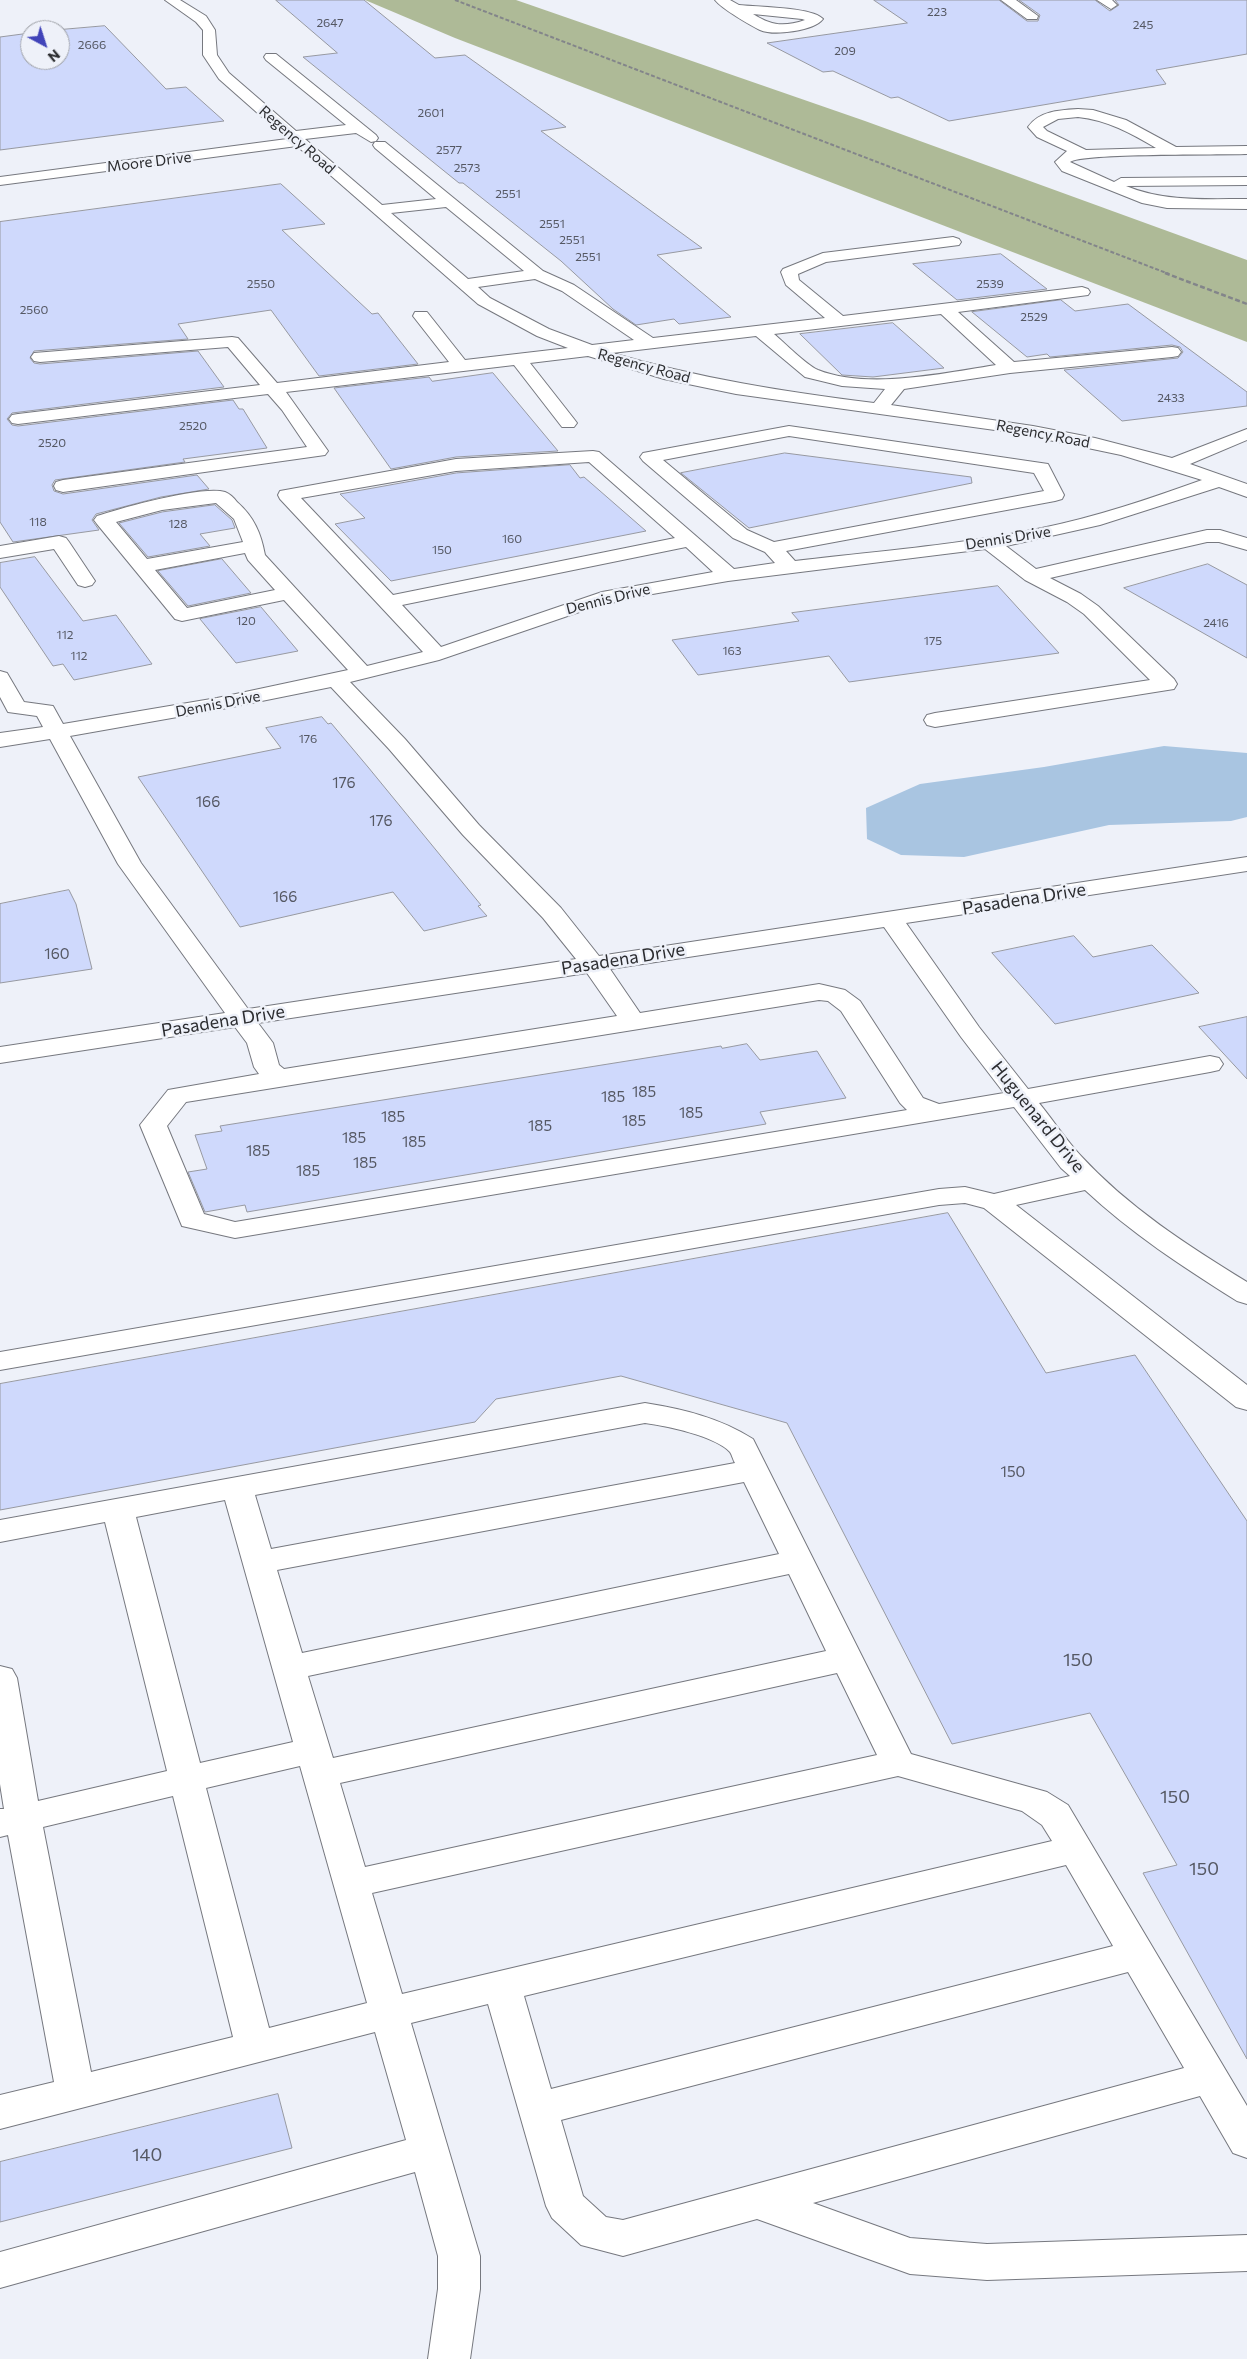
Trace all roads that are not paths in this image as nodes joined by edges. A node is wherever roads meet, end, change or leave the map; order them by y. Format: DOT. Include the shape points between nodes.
graph roads {
  1 [pos="171,0"];
  2 [pos="720,0"];
  3 [pos="769,0"];
  4 [pos="1007,0"];
  5 [pos="736,9"];
  6 [pos="1032,16"];
  7 [pos="271,57"];
  8 [pos="358,128"];
  9 [pos="295,139"];
  10 [pos="1247,150"];
  11 [pos="1174,152"];
  12 [pos="1084,154"];
  13 [pos="0,181"];
  14 [pos="1100,182"];
  15 [pos="1247,182"];
  16 [pos="446,202"];
  17 [pos="1247,204"];
  18 [pos="378,210"];
  19 [pos="953,242"];
  20 [pos="537,274"];
  21 [pos="464,284"];
  22 [pos="1082,292"];
  23 [pos="946,309"];
  24 [pos="774,314"];
  25 [pos="422,316"];
  26 [pos="839,321"];
  27 [pos="760,330"];
  28 [pos="633,332"];
  29 [pos="650,344"];
  30 [pos="589,351"];
  31 [pos="1172,352"];
  32 [pos="40,357"];
  33 [pos="519,360"];
  34 [pos="460,365"];
  35 [pos="1010,368"];
  36 [pos="898,385"];
  37 [pos="273,388"];
  38 [pos="870,408"];
  39 [pos="18,418"];
  40 [pos="568,423"];
  41 [pos="1247,434"];
  42 [pos="834,436"];
  43 [pos="1172,465"];
  44 [pos="1220,480"];
  45 [pos="64,486"];
  46 [pos="1247,491"];
  47 [pos="689,541"];
  48 [pos="988,542"];
  49 [pos="1247,544"];
  50 [pos="254,546"];
  51 [pos="772,548"];
  52 [pos="0,552"];
  53 [pos="142,566"];
  54 [pos="790,568"];
  55 [pos="730,576"];
  56 [pos="1032,576"];
  57 [pos="86,581"];
  58 [pos="290,593"];
  59 [pos="389,602"];
  60 [pos="437,654"];
  61 [pos="362,673"];
  62 [pos="0,677"];
  63 [pos="335,679"];
  64 [pos="935,720"];
  65 [pos="57,732"];
  66 [pos="0,740"];
  67 [pos="1243,869"];
  68 [pos="891,920"];
  69 [pos="592,964"];
  70 [pos="240,1018"];
  71 [pos="633,1022"];
  72 [pos="0,1056"];
  73 [pos="1210,1064"];
  74 [pos="278,1078"];
  75 [pos="1022,1099"];
  76 [pos="936,1113"];
  77 [pos="1091,1180"];
  78 [pos="994,1202"];
  79 [pos="1247,1295"];
  80 [pos="0,1361"];
  81 [pos="1247,1400"];
  82 [pos="754,1470"];
  83 [pos="237,1488"];
  84 [pos="118,1510"];
  85 [pos="0,1531"];
  86 [pos="798,1560"];
  87 [pos="259,1562"];
  88 [pos="847,1659"];
  89 [pos="289,1668"];
  90 [pos="0,1678"];
  91 [pos="316,1762"];
  92 [pos="898,1763"];
  93 [pos="187,1779"];
  94 [pos="12,1820"];
  95 [pos="1075,1849"];
  96 [pos="351,1884"];
  97 [pos="1137,1955"];
  98 [pos="502,1986"];
  99 [pos="389,2013"];
  100 [pos="255,2047"];
  101 [pos="1210,2078"];
  102 [pos="76,2093"];
  103 [pos="538,2109"];
  104 [pos="0,2112"];
  105 [pos="1247,2141"];
  106 [pos="429,2151"];
  107 [pos="757,2201"];
  108 [pos="1247,2253"];
  109 [pos="0,2270"];
  110 [pos="449,2359"];
  1 -- 9 [label="street, Regency Road" via="202,19 211,36 210,55 224,76"];
  2 -- 5 [label="street"];
  3 -- 5 [label="street"];
  4 -- 6 [label="street"];
  5 -- 5 [label="street" via="803,15 817,18 795,26 769,28"];
  7 -- 8 [label="street"];
  8 -- 9 [label="street, Moore Drive"];
  8 -- 16 [label="street"];
  9 -- 13 [label="street, Moore Drive"];
  9 -- 18 [label="street, Regency Road"];
  10 -- 11 [label="street"];
  11 -- 12 [label="street"];
  11 -- 12 [label="street" via="1125,124 1096,115 1055,115 1040,121 1035,127 1042,134"];
  12 -- 14 [label="street" via="1070,155 1062,162 1067,168"];
  14 -- 15 [label="street"];
  14 -- 17 [label="street" via="1142,198 1167,203"];
  16 -- 18 [label="street"];
  16 -- 20 [label="street"];
  18 -- 21 [label="street, Regency Road"];
  19 -- 26 [label="street" via="823,258 790,272 792,282"];
  20 -- 21 [label="street"];
  20 -- 28 [label="street" via="568,288"];
  21 -- 30 [label="street, Regency Road" via="484,302 502,312"];
  22 -- 23 [label="street"];
  23 -- 26 [label="street"];
  23 -- 35 [label="street"];
  24 -- 28 [label="street"];
  25 -- 34 [label="street"];
  26 -- 27 [label="street"];
  27 -- 29 [label="street"];
  27 -- 36 [label="street" via="811,373 842,381"];
  28 -- 29 [label="street"];
  29 -- 30 [label="street"];
  30 -- 33 [label="street"];
  30 -- 38 [label="street, Regency Road" via="706,382"];
  31 -- 35 [label="street"];
  32 -- 37 [label="street" via="232,342"];
  33 -- 34 [label="street"];
  33 -- 40 [label="street"];
  34 -- 37 [label="street"];
  35 -- 36 [label="street"];
  36 -- 38 [label="street"];
  37 -- 39 [label="street"];
  37 -- 45 [label="street" via="319,452"];
  38 -- 42 [label="street"];
  38 -- 43 [label="street, Regency Road" via="1034,431"];
  41 -- 43 [label="street"];
  42 -- 51 [label="street" via="789,431 649,457 740,534"];
  42 -- 51 [label="street" via="1041,468 1055,495"];
  43 -- 44 [label="street, Regency Road"];
  44 -- 46 [label="street, Regency Road"];
  44 -- 48 [label="street, Dennis Drive" via="1096,522"];
  47 -- 55 [label="street"];
  47 -- 59 [label="street"];
  47 -- 59 [label="street" via="593,456 456,465 287,495"];
  48 -- 54 [label="street, Dennis Drive"];
  48 -- 56 [label="street"];
  49 -- 56 [label="street" via="1220,536 1207,536"];
  50 -- 53 [label="street"];
  50 -- 53 [label="street" via="242,516 221,497 119,514 104,520"];
  50 -- 58 [label="street" via="256,556"];
  51 -- 54 [label="street"];
  52 -- 57 [label="street" via="59,542"];
  53 -- 58 [label="street" via="182,615"];
  54 -- 55 [label="street, Dennis Drive"];
  55 -- 60 [label="street, Dennis Drive" via="633,591 588,602"];
  56 -- 64 [label="street" via="1091,610 1166,684"];
  58 -- 61 [label="street"];
  59 -- 60 [label="street"];
  60 -- 61 [label="street, Dennis Drive"];
  61 -- 63 [label="street, Dennis Drive"];
  62 -- 65 [label="street" via="16,707 45,711"];
  63 -- 65 [label="street, Dennis Drive" via="282,692"];
  63 -- 69 [label="street" via="398,744 471,830 552,914"];
  65 -- 66 [label="street, Dennis Drive"];
  65 -- 70 [label="street" via="130,864"];
  67 -- 68 [label="street, Pasadena Drive"];
  68 -- 69 [label="street, Pasadena Drive"];
  68 -- 75 [label="street, Huguenard Drive"];
  69 -- 70 [label="street, Pasadena Drive"];
  69 -- 71 [label="street"];
  70 -- 72 [label="street, Pasadena Drive"];
  70 -- 74 [label="street" via="260,1043 267,1067"];
  71 -- 74 [label="street"];
  71 -- 76 [label="street" via="819,992 836,995 851,1006 913,1103"];
  73 -- 75 [label="street"];
  74 -- 76 [label="street" via="177,1096 153,1125 192,1220 235,1230"];
  75 -- 76 [label="street"];
  75 -- 77 [label="street, Huguenard Drive" via="1071,1162"];
  77 -- 78 [label="street"];
  77 -- 79 [label="street, Huguenard Drive" via="1122,1210 1184,1256"];
  78 -- 80 [label="street" via="965,1195 939,1196"];
  78 -- 81 [label="street"];
  82 -- 83 [label="street" via="742,1446 726,1435 679,1418 645,1414"];
  82 -- 86 [label="street"];
  82 -- 87 [label="street"];
  83 -- 84 [label="street"];
  83 -- 87 [label="street"];
  84 -- 85 [label="street"];
  84 -- 93 [label="street"];
  86 -- 88 [label="street"];
  86 -- 89 [label="street"];
  87 -- 89 [label="street"];
  88 -- 91 [label="street"];
  88 -- 92 [label="street"];
  89 -- 91 [label="street"];
  90 -- 94 [label="street"];
  91 -- 93 [label="street"];
  91 -- 96 [label="street"];
  92 -- 95 [label="street" via="1034,1800 1055,1815"];
  92 -- 96 [label="street"];
  93 -- 94 [label="street"];
  93 -- 100 [label="street"];
  94 -- 102 [label="street"];
  95 -- 97 [label="street"];
  95 -- 98 [label="street"];
  96 -- 99 [label="street"];
  97 -- 101 [label="street"];
  97 -- 103 [label="street"];
  98 -- 99 [label="street"];
  98 -- 103 [label="street"];
  99 -- 100 [label="street"];
  99 -- 106 [label="street"];
  100 -- 102 [label="street"];
  101 -- 105 [label="street"];
  101 -- 107 [label="street"];
  102 -- 104 [label="street"];
  103 -- 107 [label="street" via="566,2206 595,2232 623,2238"];
  106 -- 109 [label="street"];
  106 -- 110 [label="street" via="459,2256 459,2289"];
  107 -- 108 [label="street" via="910,2256 986,2262"];
}
